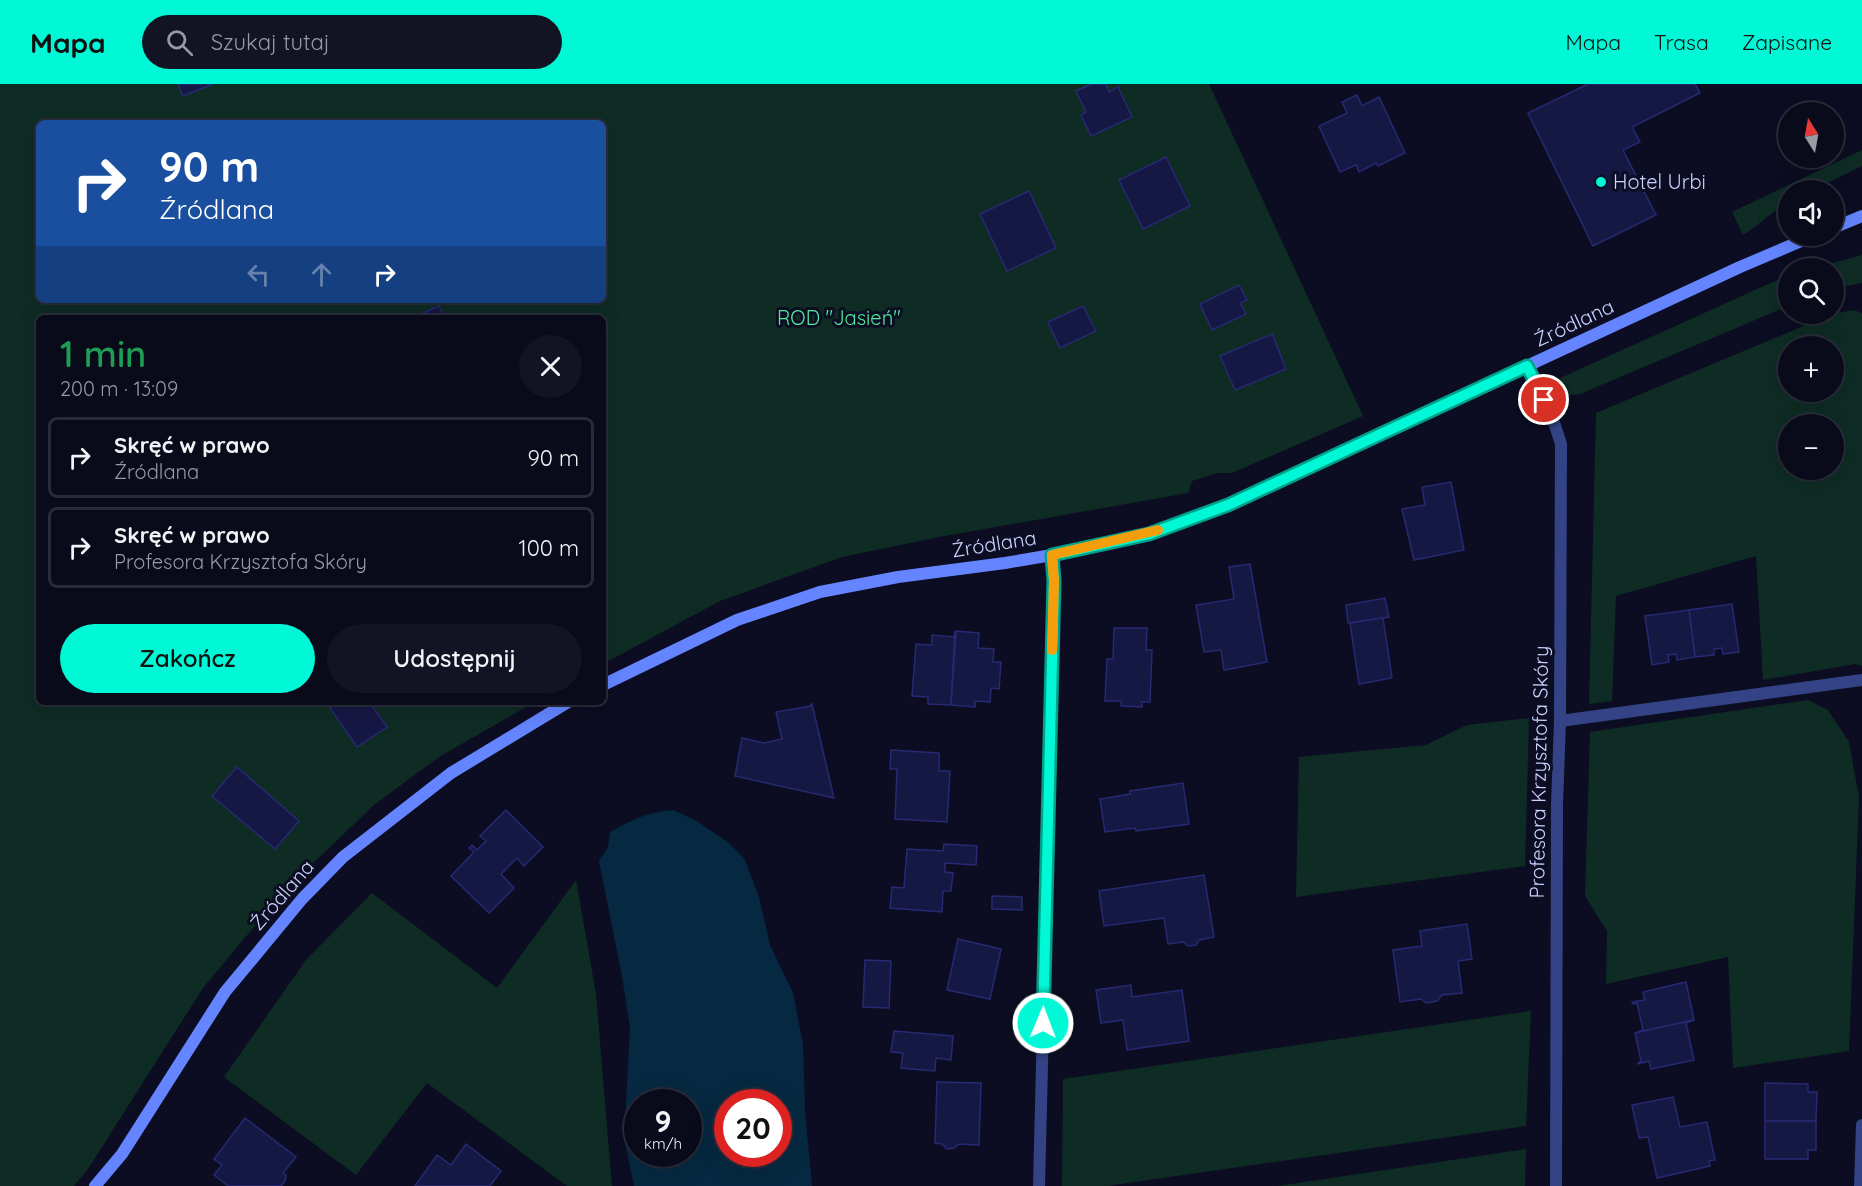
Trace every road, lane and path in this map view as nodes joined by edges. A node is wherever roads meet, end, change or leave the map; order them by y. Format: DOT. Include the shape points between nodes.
graph roads {
  1 [pos="1862,216"];
  2 [pos="1844,223"];
  3 [pos="1789,246"];
  4 [pos="1527,366"];
  5 [pos="1052,555"];
  6 [pos="1862,681"];
  7 [pos="606,684"];
  8 [pos="563,705"];
  9 [pos="1560,721"];
  10 [pos="1862,1125"];
  11 [pos="96,1186"];
  12 [pos="1039,1186"];
  13 [pos="1556,1186"];
  14 [pos="1860,1186"];
  1 -- 2 [label="street"];
  3 -- 4 [label="street, Źródlana"];
  4 -- 5 [label="street, Źródlana" via="1228,505 1149,534"];
  4 -- 9 [label="street, Profesora Krzysztofa Skóry" via="1561,444"];
  5 -- 7 [label="street, Źródlana" via="820,592 737,620"];
  5 -- 12 [label="street"];
  6 -- 9 [label="street"];
  8 -- 11 [label="street, Źródlana" via="451,773 334,865 225,992 122,1154"];
  9 -- 13 [label="street, Profesora Krzysztofa Skóry"];
  10 -- 14 [label="street"];
}
